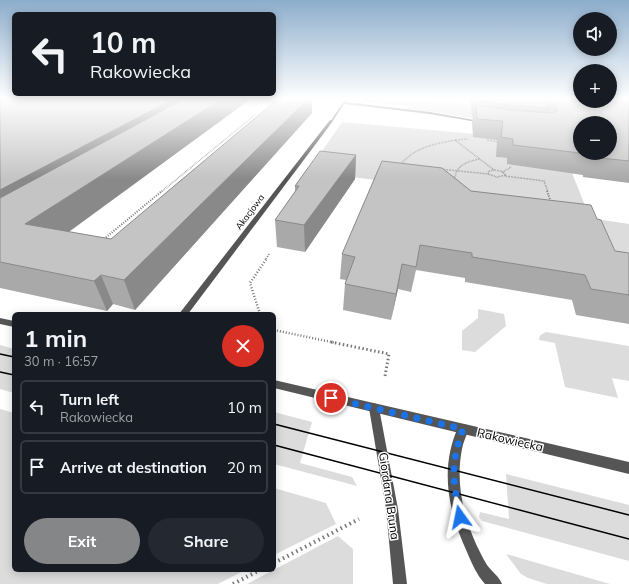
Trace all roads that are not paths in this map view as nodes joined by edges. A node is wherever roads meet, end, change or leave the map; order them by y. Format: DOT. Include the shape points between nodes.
graph roads {
  1 [pos="329,125"];
  2 [pos="185,312"];
  3 [pos="0,320"];
  4 [pos="12,323"];
  5 [pos="276,384"];
  6 [pos="374,408"];
  7 [pos="463,429"];
  8 [pos="629,468"];
  9 [pos="400,584"];
  10 [pos="495,584"];
  1 -- 2 [label="street, Akacjowa"];
  3 -- 4 [label="street"];
  5 -- 6 [label="street, Rakowiecka"];
  6 -- 7 [label="street, Rakowiecka"];
  6 -- 9 [label="street, Giordana Bruna" via="392,509"];
  7 -- 8 [label="street, Rakowiecka"];
  7 -- 10 [label="street" via="456,448 453,470 455,494 463,528 483,570"];
}
